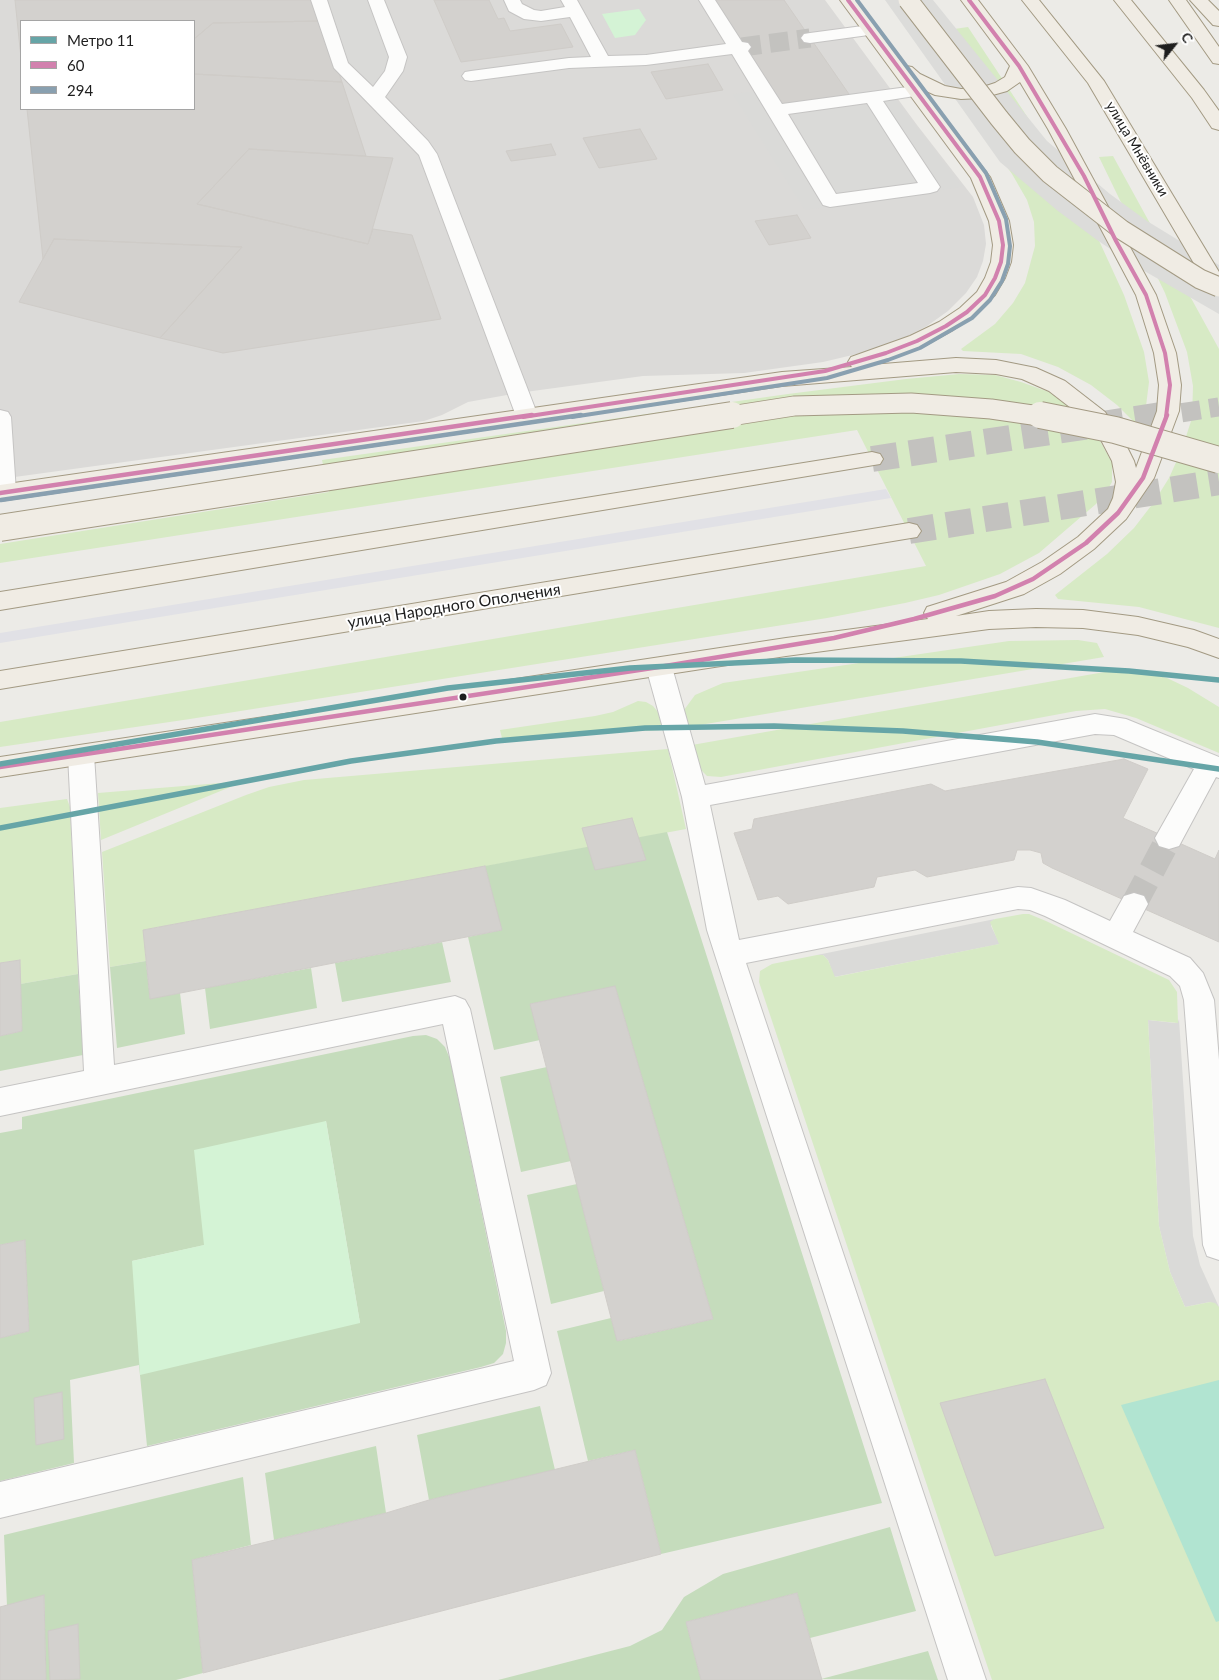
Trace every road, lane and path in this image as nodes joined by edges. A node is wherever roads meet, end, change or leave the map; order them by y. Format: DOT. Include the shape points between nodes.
graph roads {
  1 [pos="319,0"];
  2 [pos="376,0"];
  3 [pos="512,0"];
  4 [pos="707,0"];
  5 [pos="848,0"];
  6 [pos="908,0"];
  7 [pos="969,0"];
  8 [pos="1030,0"];
  9 [pos="1122,0"];
  10 [pos="1177,0"];
  11 [pos="1198,0"];
  12 [pos="572,6"];
  13 [pos="1219,21"];
  14 [pos="870,30"];
  15 [pos="810,38"];
  16 [pos="740,48"];
  17 [pos="888,56"];
  18 [pos="1219,59"];
  19 [pos="603,62"];
  20 [pos="1019,66"];
  21 [pos="471,76"];
  22 [pos="915,91"];
  23 [pos="872,97"];
  24 [pos="375,98"];
  25 [pos="777,110"];
  26 [pos="1219,124"];
  27 [pos="1219,289"];
  28 [pos="782,379"];
  29 [pos="528,416"];
  30 [pos="0,426"];
  31 [pos="872,459"];
  32 [pos="1219,460"];
  33 [pos="2,492"];
  34 [pos="1118,513"];
  35 [pos="0,528"];
  36 [pos="909,531"];
  37 [pos="0,601"];
  38 [pos="786,647"];
  39 [pos="1219,648"];
  40 [pos="659,667"];
  41 [pos="0,680"];
  42 [pos="81,756"];
  43 [pos="1214,766"];
  44 [pos="0,767"];
  45 [pos="695,797"];
  46 [pos="1170,838"];
  47 [pos="1134,904"];
  48 [pos="1116,937"];
  49 [pos="729,954"];
  50 [pos="100,1082"];
  51 [pos="0,1102"];
  52 [pos="1219,1245"];
  53 [pos="0,1500"];
  54 [pos="967,1680"];
  1 -- 24 [label="lane" via="340,64"];
  2 -- 24 [label="lane" via="398,57 394,71"];
  3 -- 12 [label="lane" via="515,7 530,15 541,16"];
  4 -- 16 [label="lane"];
  5 -- 14 [label="main road"];
  6 -- 27 [label="main road, bridge" via="1004,125 1050,174 1122,230"];
  7 -- 20 [label="main road"];
  8 -- 27 [label="main road, улица Мнёвники" via="1095,81"];
  9 -- 26 [label="main road"];
  10 -- 18 [label="main road"];
  11 -- 13 [label="main road"];
  12 -- 19 [label="lane"];
  14 -- 15 [label="lane"];
  14 -- 17 [label="main road"];
  16 -- 19 [label="lane"];
  16 -- 25 [label="lane"];
  17 -- 20 [label="main road" via="914,78 942,91 961,94 982,93 1001,87 1012,80"];
  17 -- 22 [label="main road"];
  19 -- 21 [label="lane" via="569,63"];
  20 -- 34 [label="main road" via="1084,176 1136,275 1165,353 1170,385 1168,412 1142,478"];
  22 -- 23 [label="lane"];
  22 -- 28 [label="main road" via="980,177 992,202 1003,244 995,278 985,295 967,312 917,341 858,362"];
  23 -- 25 [label="lane"];
  23 -- 25 [label="lane" via="930,187 830,201"];
  24 -- 29 [label="lane" via="428,154"];
  28 -- 29 [label="main road"];
  28 -- 34 [label="main road" via="956,365 996,366 1028,373 1057,386 1080,402 1112,439 1123,461 1126,482 1125,498"];
  29 -- 33 [label="main road"];
  30 -- 33 [label="lane"];
  31 -- 37 [label="main road"];
  32 -- 35 [label="main road, bridge" via="1115,430 1032,414 911,403 804,405"];
  34 -- 38 [label="main road" via="1066,558 1016,588 914,619"];
  36 -- 41 [label="main road, улица Народного Ополчения"];
  38 -- 39 [label="main road" via="949,624 1036,618 1083,619 1138,626"];
  38 -- 40 [label="main road"];
  40 -- 42 [label="main road"];
  40 -- 45 [label="lane"];
  42 -- 44 [label="main road"];
  42 -- 50 [label="lane"];
  43 -- 45 [label="lane" via="1106,723"];
  43 -- 46 [label="lane"];
  45 -- 49 [label="lane" via="721,930"];
  47 -- 48 [label="lane"];
  48 -- 49 [label="lane" via="1042,902 1018,898"];
  48 -- 52 [label="lane" via="1180,968 1188,974 1197,991"];
  49 -- 54 [label="lane"];
  50 -- 51 [label="lane"];
  50 -- 53 [label="lane" via="455,1009 534,1373"];
}
